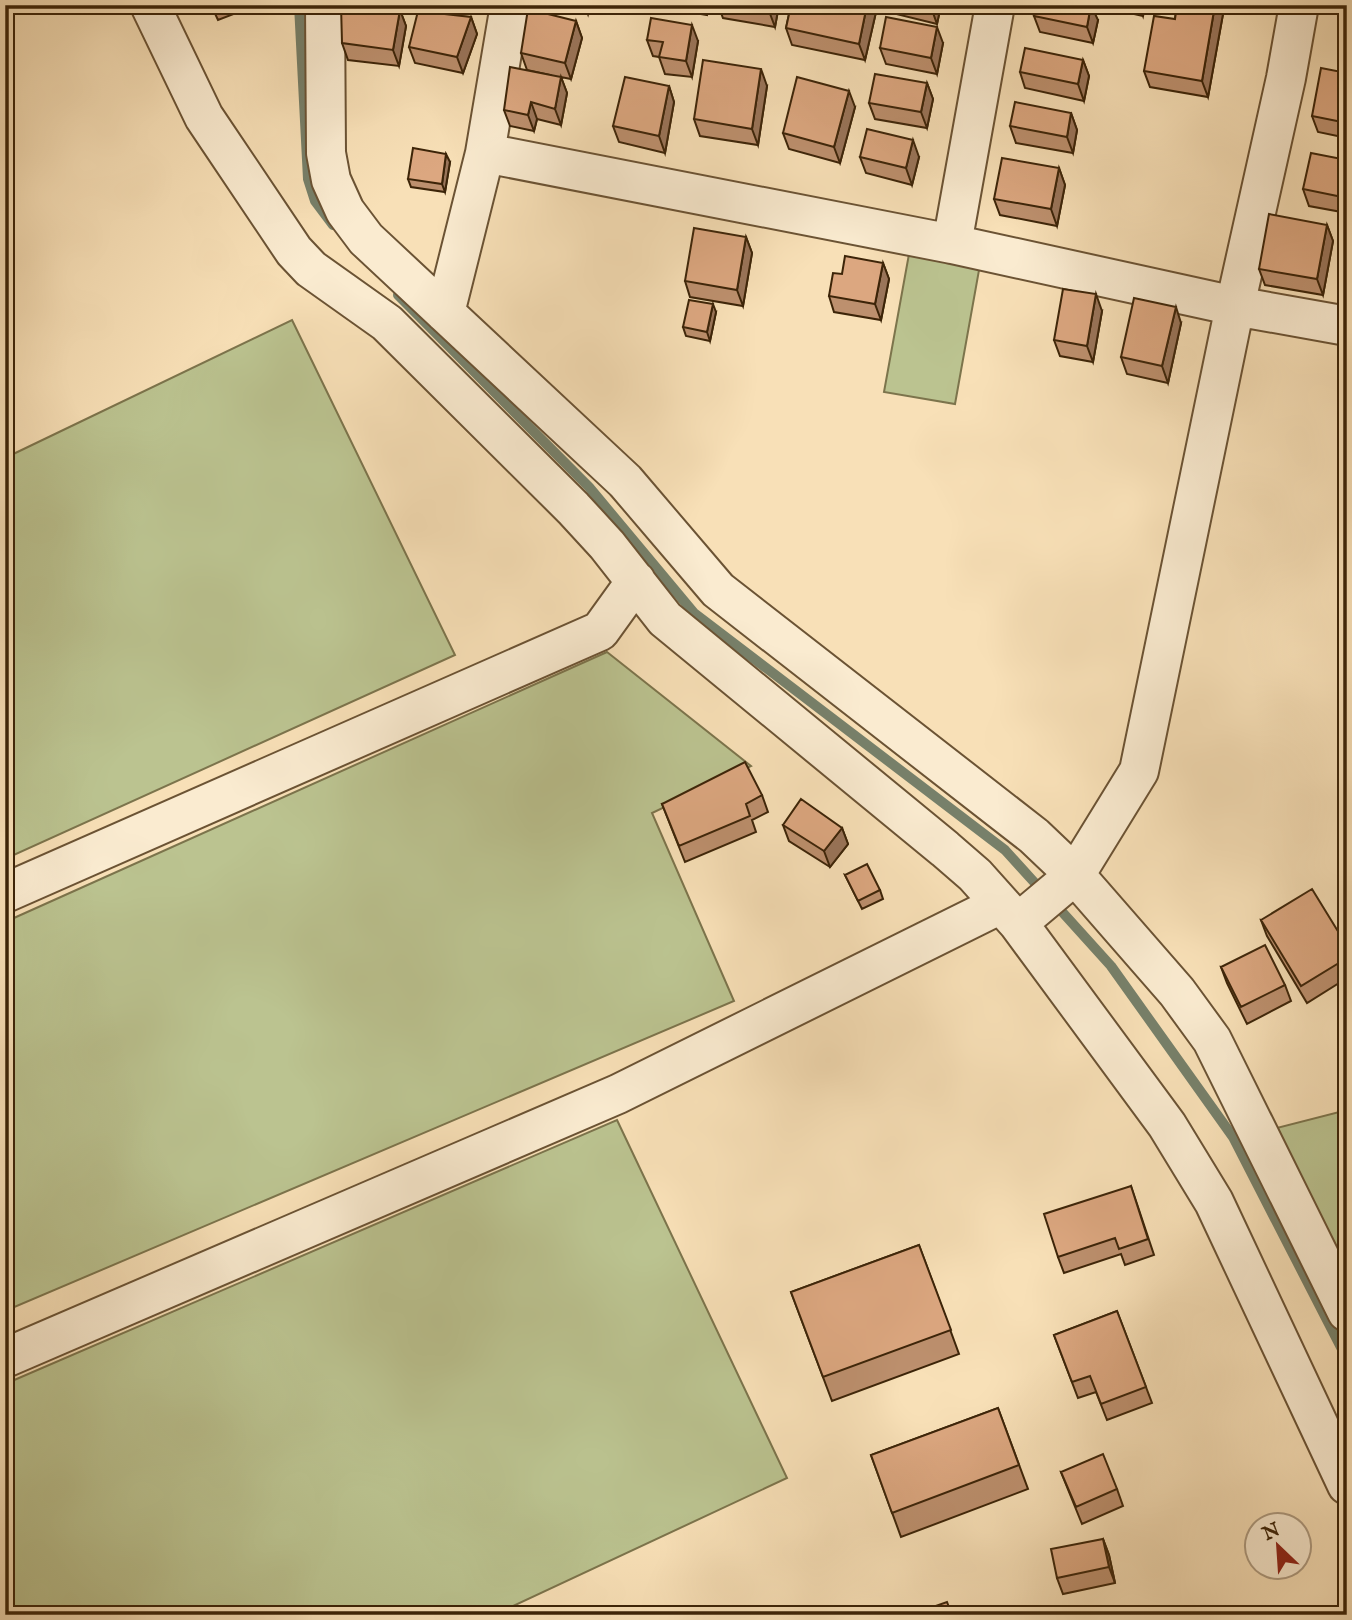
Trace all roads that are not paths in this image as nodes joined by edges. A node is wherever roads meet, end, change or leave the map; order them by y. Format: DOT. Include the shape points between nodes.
graph roads {
  1 [pos="150,5"];
  2 [pos="325,5"];
  3 [pos="510,5"];
  4 [pos="995,5"];
  5 [pos="1298,5"];
  6 [pos="485,153"];
  7 [pos="952,244"];
  8 [pos="1234,306"];
  9 [pos="445,313"];
  10 [pos="1347,326"];
  11 [pos="636,582"];
  12 [pos="1075,875"];
  13 [pos="5,893"];
  14 [pos="1010,914"];
  15 [pos="1347,1312"];
  16 [pos="5,1359"];
  17 [pos="1347,1485"];
  1 -- 11 [label="street" via="204,117 293,251 387,323 573,508"];
  2 -- 9 [label="street" via="326,153 334,191 366,239"];
  3 -- 6 [label="street"];
  4 -- 7 [label="street"];
  5 -- 8 [label="street"];
  6 -- 7 [label="street"];
  6 -- 9 [label="street"];
  7 -- 8 [label="street"];
  8 -- 10 [label="street"];
  8 -- 12 [label="street" via="1139,771"];
  9 -- 12 [label="street" via="625,481 718,590 1034,836"];
  11 -- 13 [label="street" via="600,631"];
  11 -- 14 [label="street" via="665,619 945,849"];
  12 -- 14 [label="street"];
  12 -- 15 [label="street" via="1177,992 1212,1040"];
  14 -- 16 [label="street" via="618,1094"];
  14 -- 17 [label="street" via="1167,1125 1214,1202"];
}
